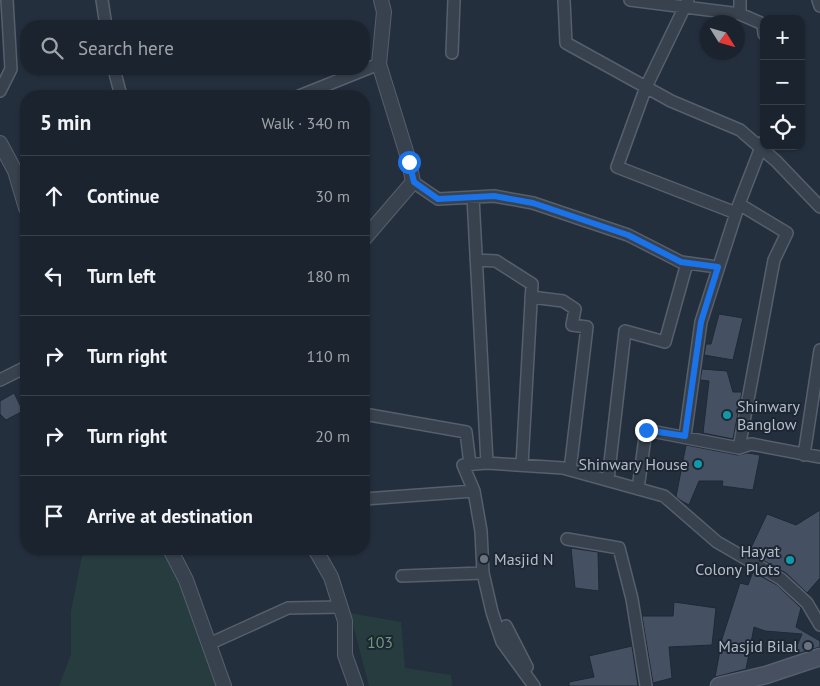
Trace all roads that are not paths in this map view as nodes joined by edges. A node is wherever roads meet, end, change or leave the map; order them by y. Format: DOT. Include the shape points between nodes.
graph roads {
  1 [pos="7,0"];
  2 [pos="102,0"];
  3 [pos="381,0"];
  4 [pos="454,0"];
  5 [pos="564,0"];
  6 [pos="630,0"];
  7 [pos="740,0"];
  8 [pos="818,0"];
  9 [pos="687,4"];
  10 [pos="820,6"];
  11 [pos="740,14"];
  12 [pos="105,20"];
  13 [pos="760,23"];
  14 [pos="452,53"];
  15 [pos="379,64"];
  16 [pos="370,68"];
  17 [pos="116,75"];
  18 [pos="352,75"];
  19 [pos="646,87"];
  20 [pos="119,90"];
  21 [pos="314,90"];
  22 [pos="0,91"];
  23 [pos="0,143"];
  24 [pos="760,143"];
  25 [pos="760,149"];
  26 [pos="768,150"];
  27 [pos="414,182"];
  28 [pos="20,188"];
  29 [pos="473,197"];
  30 [pos="818,200"];
  31 [pos="738,208"];
  32 [pos="370,233"];
  33 [pos="476,260"];
  34 [pos="687,263"];
  35 [pos="718,267"];
  36 [pos="531,298"];
  37 [pos="820,350"];
  38 [pos="20,369"];
  39 [pos="0,380"];
  40 [pos="370,415"];
  41 [pos="685,436"];
  42 [pos="739,448"];
  43 [pos="804,456"];
  44 [pos="820,457"];
  45 [pos="487,463"];
  46 [pos="470,464"];
  47 [pos="522,466"];
  48 [pos="570,470"];
  49 [pos="608,480"];
  50 [pos="638,489"];
  51 [pos="474,491"];
  52 [pos="370,498"];
  53 [pos="567,539"];
  54 [pos="173,555"];
  55 [pos="318,555"];
  56 [pos="483,573"];
  57 [pos="402,576"];
  58 [pos="340,607"];
  59 [pos="820,625"];
  60 [pos="506,626"];
  61 [pos="208,644"];
  62 [pos="820,658"];
  63 [pos="768,680"];
  64 [pos="353,685"];
  65 [pos="224,686"];
  66 [pos="535,686"];
  67 [pos="646,686"];
  68 [pos="719,686"];
  1 -- 22 [label="street" via="12,69"];
  2 -- 12 [label="street"];
  3 -- 15 [label="street" via="384,12"];
  4 -- 14 [label="street"];
  5 -- 19 [label="street" via="566,43"];
  6 -- 9 [label="street"];
  7 -- 11 [label="street"];
  8 -- 10 [label="street"];
  9 -- 11 [label="street"];
  9 -- 19 [label="street"];
  11 -- 13 [label="street"];
  15 -- 16 [label="street"];
  15 -- 27 [label="street"];
  17 -- 20 [label="street"];
  18 -- 21 [label="street"];
  19 -- 24 [label="street" via="740,130"];
  19 -- 31 [label="street" via="617,167"];
  23 -- 28 [label="street"];
  25 -- 31 [label="street"];
  26 -- 30 [label="street"];
  27 -- 29 [label="street" via="438,199"];
  27 -- 32 [label="street"];
  29 -- 33 [label="street"];
  29 -- 34 [label="street" via="494,196 533,203 628,235"];
  31 -- 35 [label="street"];
  31 -- 42 [label="street" via="787,233 774,260"];
  33 -- 36 [label="street" via="496,261 532,284"];
  33 -- 45 [label="street"];
  34 -- 35 [label="street"];
  34 -- 49 [label="street" via="665,342 625,331"];
  35 -- 41 [label="street" via="701,322"];
  36 -- 47 [label="street"];
  36 -- 48 [label="street" via="563,301 575,309 572,325 588,327"];
  37 -- 43 [label="street"];
  38 -- 39 [label="street"];
  40 -- 46 [label="street" via="466,432"];
  41 -- 42 [label="street"];
  41 -- 50 [label="street" via="646,430"];
  42 -- 43 [label="street" via="751,444"];
  43 -- 44 [label="street"];
  45 -- 46 [label="street"];
  45 -- 47 [label="street"];
  46 -- 51 [label="street" via="463,465"];
  47 -- 48 [label="street"];
  48 -- 49 [label="street"];
  49 -- 50 [label="street"];
  50 -- 59 [label="street" via="664,496 717,542 781,579 806,603"];
  51 -- 52 [label="street"];
  51 -- 56 [label="street" via="481,531"];
  53 -- 67 [label="street" via="619,548 632,599"];
  54 -- 61 [label="street" via="186,580"];
  55 -- 58 [label="street" via="331,577"];
  56 -- 57 [label="street"];
  56 -- 66 [label="street" via="502,642"];
  58 -- 61 [label="street" via="288,608"];
  58 -- 64 [label="street" via="345,621 345,655"];
  60 -- 66 [label="street"];
  61 -- 65 [label="street"];
  62 -- 63 [label="main road"];
  63 -- 68 [label="main road"];
}
